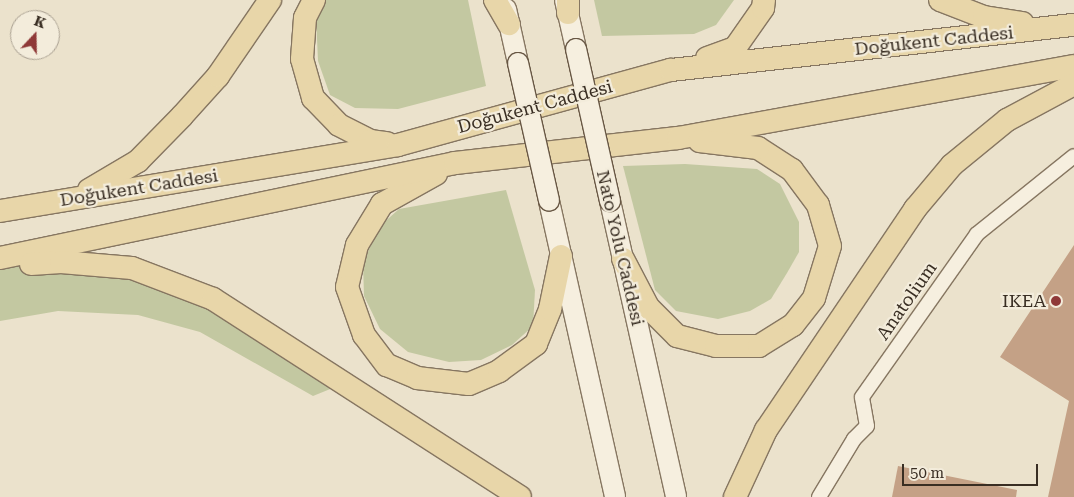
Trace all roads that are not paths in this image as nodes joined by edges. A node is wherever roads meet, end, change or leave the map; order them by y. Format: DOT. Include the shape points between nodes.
graph roads {
  1 [pos="270,0"];
  2 [pos="314,0"];
  3 [pos="495,0"];
  4 [pos="504,0"];
  5 [pos="764,0"];
  6 [pos="940,0"];
  7 [pos="567,4"];
  8 [pos="509,24"];
  9 [pos="1074,25"];
  10 [pos="1074,66"];
  11 [pos="671,70"];
  12 [pos="1074,84"];
  13 [pos="678,138"];
  14 [pos="398,145"];
  15 [pos="1074,156"];
  16 [pos="455,164"];
  17 [pos="0,211"];
  18 [pos="560,256"];
  19 [pos="0,258"];
  20 [pos="623,259"];
  21 [pos="0,266"];
  22 [pos="520,497"];
  23 [pos="615,497"];
  24 [pos="676,497"];
  25 [pos="735,497"];
  26 [pos="819,497"];
  1 -- 17 [label="main road" via="218,76 138,161 91,190"];
  2 -- 14 [label="main road" via="306,18 302,59 313,98 339,125 370,141"];
  3 -- 8 [label="main road"];
  4 -- 8 [label="main road"];
  5 -- 11 [label="main road" via="763,8 735,48"];
  6 -- 9 [label="main road" via="984,17 1043,27"];
  7 -- 20 [label="main road, Nato Yolu Caddesi, bridge"];
  8 -- 18 [label="main road, bridge"];
  9 -- 11 [label="main road, Doğukent Caddesi"];
  10 -- 13 [label="main road, Doğukent Caddesi"];
  11 -- 14 [label="main road, Doğukent Caddesi"];
  12 -- 25 [label="main road" via="1007,120 952,165 915,209 766,430"];
  13 -- 16 [label="main road, Doğukent Caddesi"];
  13 -- 20 [label="main road" via="758,148 792,170 818,205 830,246 814,298 793,325 759,346 716,346 677,336 648,307"];
  14 -- 17 [label="main road, Doğukent Caddesi"];
  15 -- 26 [label="street, Anatolium" via="977,234 862,397 867,426 854,439"];
  16 -- 18 [label="main road" via="382,204 357,245 347,287 364,335 387,366 417,378 469,384 499,371 536,344 550,309"];
  16 -- 19 [label="main road, Doğukent Caddesi"];
  18 -- 23 [label="main road"];
  20 -- 24 [label="main road, Nato Yolu Caddesi"];
  21 -- 22 [label="main road" via="61,262 132,268 212,299"];
}
